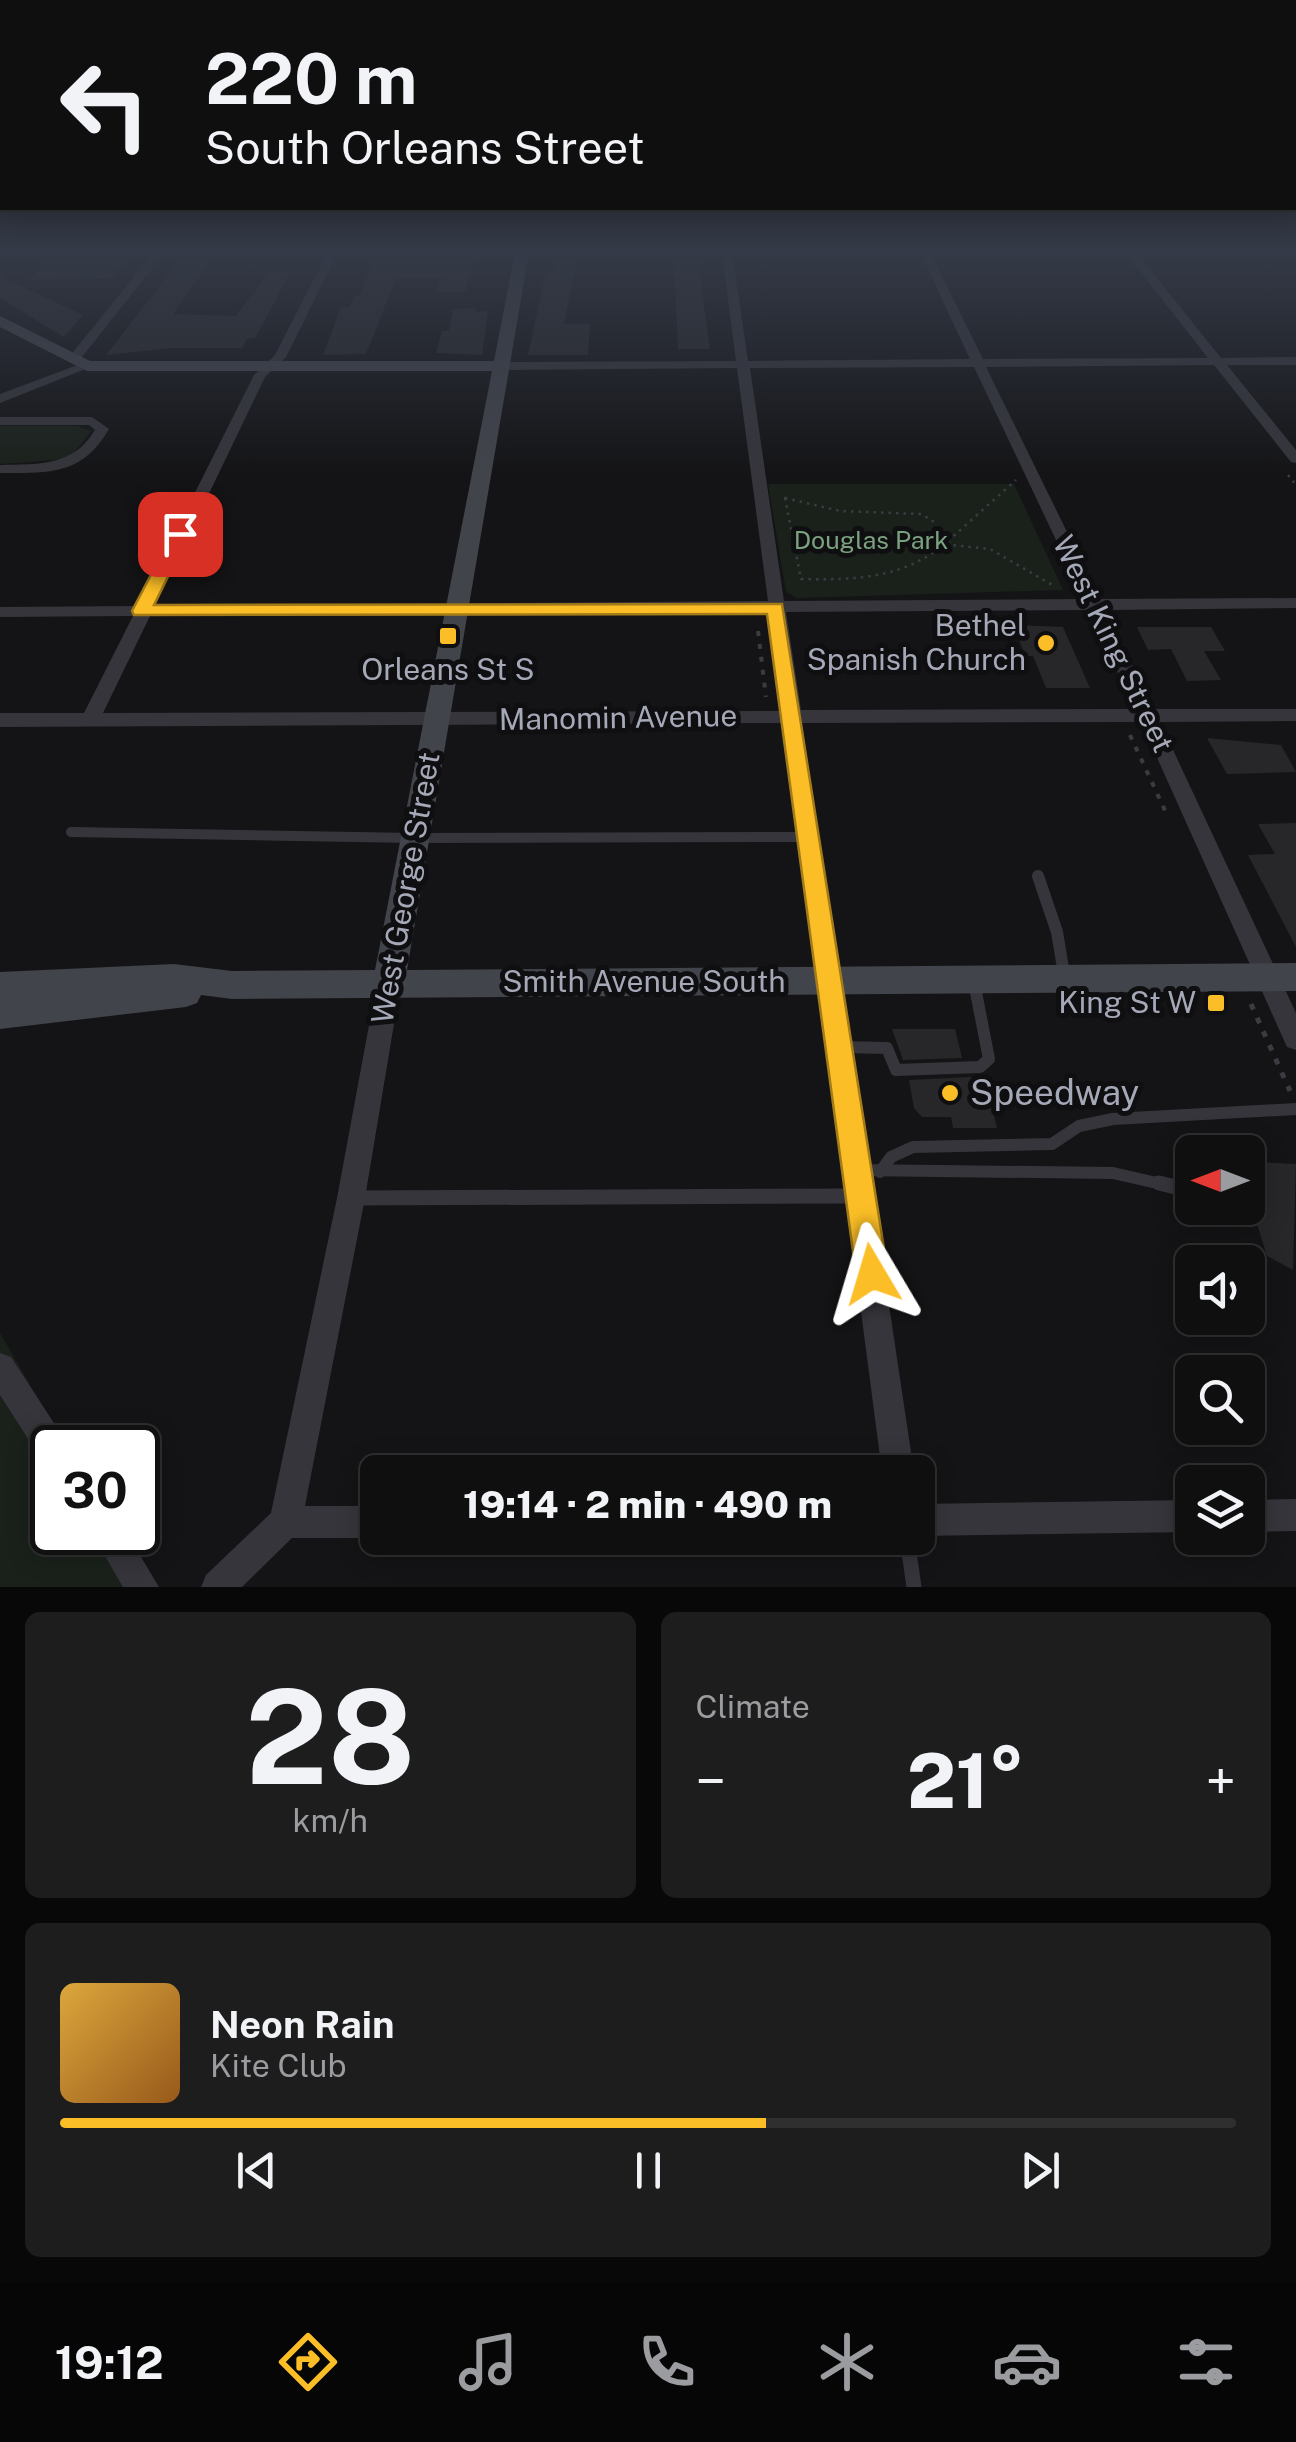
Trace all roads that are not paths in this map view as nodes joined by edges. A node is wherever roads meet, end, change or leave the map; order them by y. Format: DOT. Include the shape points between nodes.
graph roads {
  1 [pos="10,326"];
  2 [pos="107,326"];
  3 [pos="296,326"];
  4 [pos="509,326"];
  5 [pos="737,326"];
  6 [pos="961,326"];
  7 [pos="1188,326"];
  8 [pos="1296,360"];
  9 [pos="1216,361"];
  10 [pos="80,363"];
  11 [pos="742,364"];
  12 [pos="980,364"];
  13 [pos="271,366"];
  14 [pos="502,366"];
  15 [pos="0,399"];
  16 [pos="0,422"];
  17 [pos="1296,459"];
  18 [pos="0,468"];
  19 [pos="1296,603"];
  20 [pos="1094,605"];
  21 [pos="776,608"];
  22 [pos="456,610"];
  23 [pos="141,611"];
  24 [pos="0,612"];
  25 [pos="1296,715"];
  26 [pos="793,716"];
  27 [pos="1148,716"];
  28 [pos="0,720"];
  29 [pos="90,720"];
  30 [pos="435,720"];
  31 [pos="71,832"];
  32 [pos="809,836"];
  33 [pos="413,838"];
  34 [pos="1038,876"];
  35 [pos="1065,980"];
  36 [pos="974,981"];
  37 [pos="389,982"];
  38 [pos="832,982"];
  39 [pos="232,985"];
  40 [pos="1272,985"];
  41 [pos="0,986"];
  42 [pos="0,1014"];
  43 [pos="1296,1039"];
  44 [pos="841,1047"];
  45 [pos="1296,1107"];
  46 [pos="869,1171"];
  47 [pos="1175,1187"];
  48 [pos="862,1196"];
  49 [pos="352,1198"];
  50 [pos="0,1368"];
  51 [pos="37,1425"];
  52 [pos="896,1455"];
  53 [pos="1296,1515"];
  54 [pos="1175,1516"];
  55 [pos="1265,1516"];
  56 [pos="935,1520"];
  57 [pos="285,1522"];
  58 [pos="360,1522"];
  59 [pos="122,1555"];
  60 [pos="909,1555"];
  61 [pos="142,1587"];
  62 [pos="218,1587"];
  63 [pos="914,1587"];
  1 -- 10 [label="street"];
  2 -- 10 [label="street"];
  3 -- 13 [label="street"];
  4 -- 14 [label="street, West George Street"];
  5 -- 11 [label="street"];
  6 -- 12 [label="street, West King Street"];
  7 -- 9 [label="street"];
  8 -- 9 [label="street"];
  9 -- 12 [label="street"];
  9 -- 17 [label="street"];
  10 -- 13 [label="street"];
  10 -- 15 [label="street"];
  11 -- 12 [label="street"];
  11 -- 14 [label="street"];
  11 -- 21 [label="street"];
  12 -- 20 [label="street, West King Street"];
  13 -- 14 [label="street"];
  13 -- 23 [label="street" via="260,376"];
  14 -- 22 [label="street, West George Street"];
  16 -- 18 [label="street" via="92,422 102,429 81,460 54,468"];
  19 -- 20 [label="street"];
  20 -- 21 [label="street"];
  20 -- 27 [label="street, West King Street"];
  21 -- 22 [label="street"];
  21 -- 26 [label="street"];
  22 -- 23 [label="street"];
  22 -- 30 [label="street, West George Street"];
  23 -- 24 [label="street"];
  23 -- 29 [label="street"];
  25 -- 27 [label="street, Manomin Avenue"];
  26 -- 27 [label="street, Manomin Avenue"];
  26 -- 30 [label="street, Manomin Avenue"];
  26 -- 32 [label="street"];
  27 -- 40 [label="street, West King Street"];
  28 -- 29 [label="street, Manomin Avenue"];
  29 -- 30 [label="street, Manomin Avenue"];
  30 -- 33 [label="street, West George Street"];
  31 -- 33 [label="lane"];
  32 -- 33 [label="lane"];
  32 -- 38 [label="street"];
  33 -- 37 [label="street, West George Street"];
  34 -- 35 [label="lane"];
  35 -- 36 [label="street, Smith Avenue South"];
  35 -- 40 [label="street, Smith Avenue South"];
  36 -- 38 [label="street, Smith Avenue South"];
  36 -- 44 [label="lane" via="989,1058 980,1066 896,1070 887,1048"];
  37 -- 38 [label="street, Smith Avenue South"];
  37 -- 39 [label="street, Smith Avenue South"];
  37 -- 49 [label="street, West George Street"];
  38 -- 44 [label="street"];
  39 -- 41 [label="street, Smith Avenue South" via="174,978"];
  39 -- 42 [label="street, Smith Avenue South"];
  40 -- 43 [label="street, West King Street"];
  44 -- 46 [label="street"];
  45 -- 46 [label="lane" via="1112,1119 1079,1126 1052,1144 913,1146"];
  46 -- 47 [label="lane" via="1113,1173"];
  46 -- 48 [label="street"];
  48 -- 49 [label="lane"];
  48 -- 52 [label="street"];
  49 -- 57 [label="street, West George Street"];
  50 -- 51 [label="street"];
  53 -- 55 [label="street"];
  54 -- 56 [label="street"];
  57 -- 58 [label="street"];
  57 -- 62 [label="street"];
  59 -- 61 [label="street"];
  60 -- 63 [label="lane"];
}
